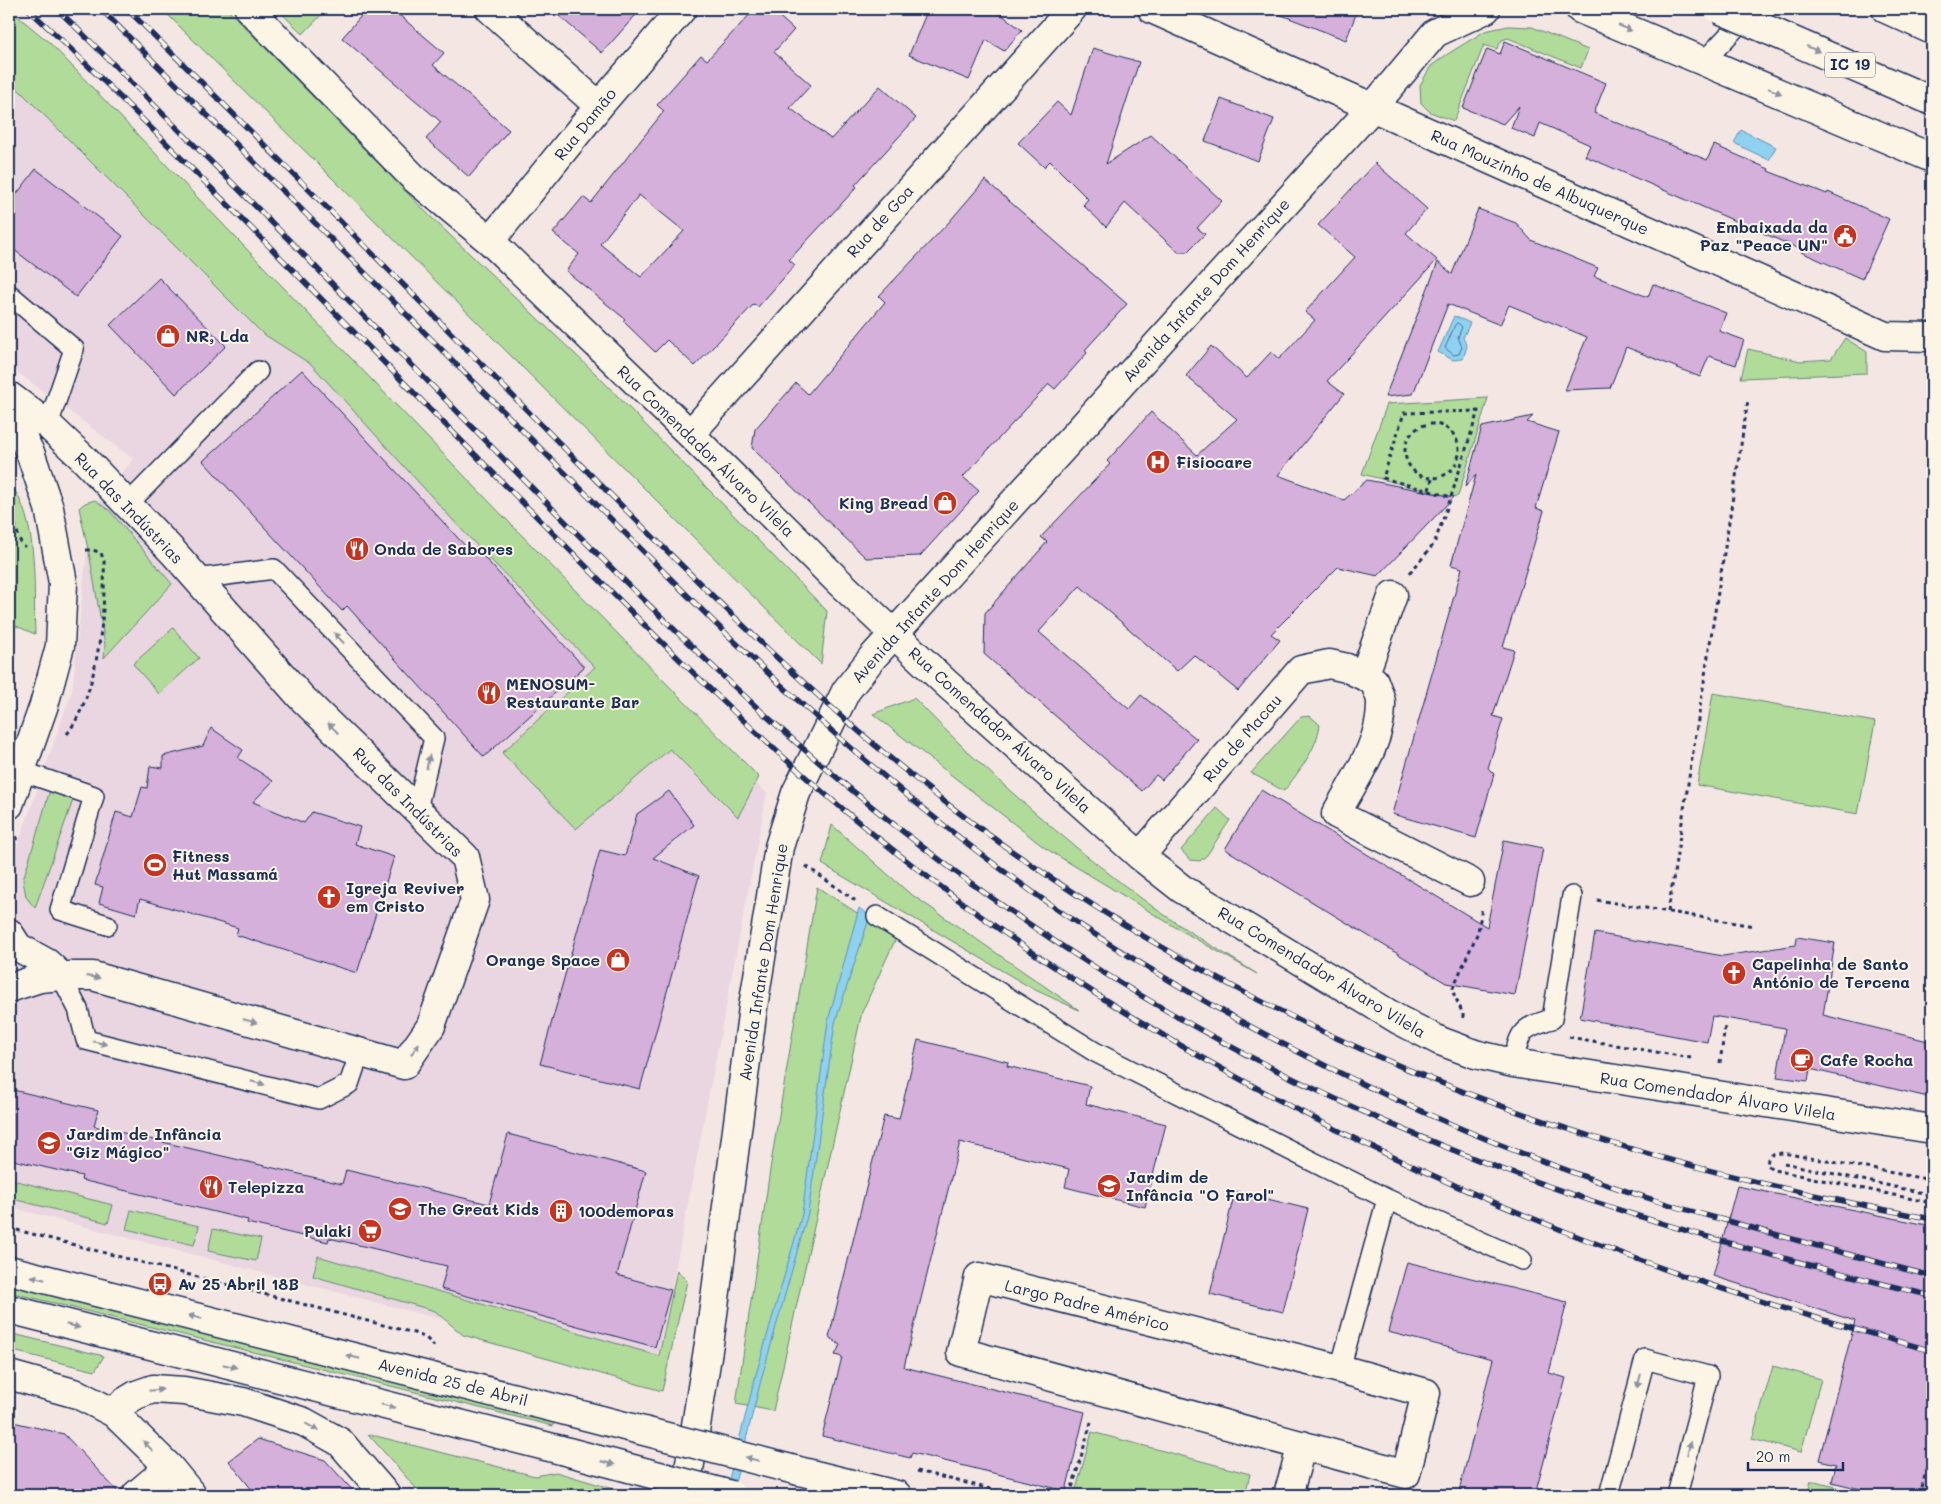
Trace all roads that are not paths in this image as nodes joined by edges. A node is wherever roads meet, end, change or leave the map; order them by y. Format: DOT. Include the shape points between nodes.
graph roads {
  1 [pos="248,9"];
  2 [pos="490,9"];
  3 [pos="682,9"];
  4 [pos="1072,9"];
  5 [pos="1152,9"];
  6 [pos="1486,9"];
  7 [pos="1580,9"];
  8 [pos="1720,9"];
  9 [pos="1751,9"];
  10 [pos="1886,9"];
  11 [pos="1437,21"];
  12 [pos="1932,30"];
  13 [pos="1704,61"];
  14 [pos="1932,101"];
  15 [pos="599,106"];
  16 [pos="1373,107"];
  17 [pos="1932,158"];
  18 [pos="490,241"];
  19 [pos="9,294"];
  20 [pos="1932,337"];
  21 [pos="258,371"];
  22 [pos="9,396"];
  23 [pos="9,410"];
  24 [pos="48,425"];
  25 [pos="690,434"];
  26 [pos="127,505"];
  27 [pos="196,579"];
  28 [pos="1393,595"];
  29 [pos="893,633"];
  30 [pos="1364,676"];
  31 [pos="21,771"];
  32 [pos="9,806"];
  33 [pos="417,809"];
  34 [pos="1140,856"];
  35 [pos="1470,882"];
  36 [pos="1572,896"];
  37 [pos="877,916"];
  38 [pos="107,925"];
  39 [pos="9,933"];
  40 [pos="61,976"];
  41 [pos="9,988"];
  42 [pos="360,1052"];
  43 [pos="1513,1063"];
  44 [pos="1932,1130"];
  45 [pos="1387,1199"];
  46 [pos="1522,1260"];
  47 [pos="9,1270"];
  48 [pos="9,1310"];
  49 [pos="1340,1369"];
  50 [pos="9,1375"];
  51 [pos="114,1412"];
  52 [pos="1302,1444"];
  53 [pos="169,1467"];
  54 [pos="136,1495"];
  55 [pos="192,1495"];
  56 [pos="386,1495"];
  57 [pos="685,1495"];
  58 [pos="732,1495"];
  59 [pos="897,1495"];
  60 [pos="1288,1495"];
  61 [pos="1609,1495"];
  62 [pos="1677,1495"];
  1 -- 18 [label="main road, Rua Comendador Álvaro Vilela" via="414,178"];
  2 -- 15 [label="main road"];
  3 -- 15 [label="main road, Rua Damão"];
  4 -- 25 [label="main road, Rua de Goa"];
  5 -- 16 [label="main road, Rua Mouzinho de Albuquerque"];
  6 -- 11 [label="main road, Avenida Infante Dom Henrique"];
  7 -- 13 [label="main road, one-way"];
  8 -- 14 [label="main road, IC 19, one-way, bridge"];
  9 -- 13 [label="lane"];
  10 -- 12 [label="main road"];
  11 -- 16 [label="main road, Avenida Infante Dom Henrique"];
  13 -- 17 [label="main road, one-way"];
  15 -- 18 [label="main road, Rua Damão"];
  16 -- 20 [label="main road, Rua Mouzinho de Albuquerque" via="1885,336"];
  16 -- 29 [label="main road, Avenida Infante Dom Henrique"];
  18 -- 25 [label="main road, Rua Comendador Álvaro Vilela"];
  19 -- 24 [label="lane" via="74,349"];
  21 -- 26 [label="lane"];
  22 -- 24 [label="main road, Rua das Indústrias"];
  23 -- 31 [label="main road" via="31,455 49,508 62,583 60,646"];
  24 -- 26 [label="main road, Rua das Indústrias"];
  25 -- 29 [label="main road, Rua Comendador Álvaro Vilela"];
  26 -- 27 [label="main road, Rua das Indústrias"];
  33 -- 27 [label="main road, Rua das Indústrias, one-way" via="301,696"];
  33 -- 27 [label="lane, one-way" via="434,738 274,569"];
  28 -- 30 [label="main road"];
  29 -- 34 [label="main road, Rua Comendador Álvaro Vilela"];
  29 -- 57 [label="main road, Avenida Infante Dom Henrique" via="846,691 796,792 779,847 753,1007 710,1337"];
  30 -- 34 [label="main road, Rua de Macau" via="1329,664 1301,670"];
  30 -- 35 [label="main road" via="1374,681 1381,702 1379,729 1336,814"];
  31 -- 32 [label="main road"];
  31 -- 38 [label="lane" via="94,796 60,910"];
  42 -- 33 [label="main road, Rua das Indústrias, one-way" via="404,1065 431,1026 475,900 465,857"];
  34 -- 43 [label="main road, Rua Comendador Álvaro Vilela" via="1182,889 1399,1020 1440,1041"];
  36 -- 43 [label="lane" via="1552,1019 1531,1025 1519,1038"];
  37 -- 45 [label="lane" via="1095,1052"];
  39 -- 40 [label="main road" via="18,946 47,963"];
  40 -- 41 [label="main road, Rua das Indústrias" via="40,978"];
  40 -- 42 [label="main road, Rua das Indústrias, one-way" via="93,976"];
  40 -- 42 [label="lane, one-way" via="78,1009 86,1040 319,1099 349,1084"];
  43 -- 44 [label="main road, Rua Comendador Álvaro Vilela"];
  45 -- 46 [label="lane"];
  45 -- 49 [label="lane"];
  59 -- 47 [label="main road, Avenida 25 de Abril, one-way, bridge"];
  48 -- 58 [label="main road, one-way, bridge"];
  49 -- 52 [label="main road, Largo Padre Américo" via="1426,1393 1406,1474"];
  49 -- 52 [label="main road, Largo Padre Américo" via="979,1277 961,1352"];
  50 -- 51 [label="main road" via="77,1394"];
  53 -- 51 [label="main road, one-way"];
  51 -- 56 [label="main road, one-way" via="123,1403 153,1388 243,1402 304,1422 340,1442"];
  52 -- 60 [label="main road"];
  53 -- 54 [label="main road"];
  53 -- 55 [label="main road"];
  62 -- 61 [label="lane, one-way" via="1708,1376 1645,1359"];
}
